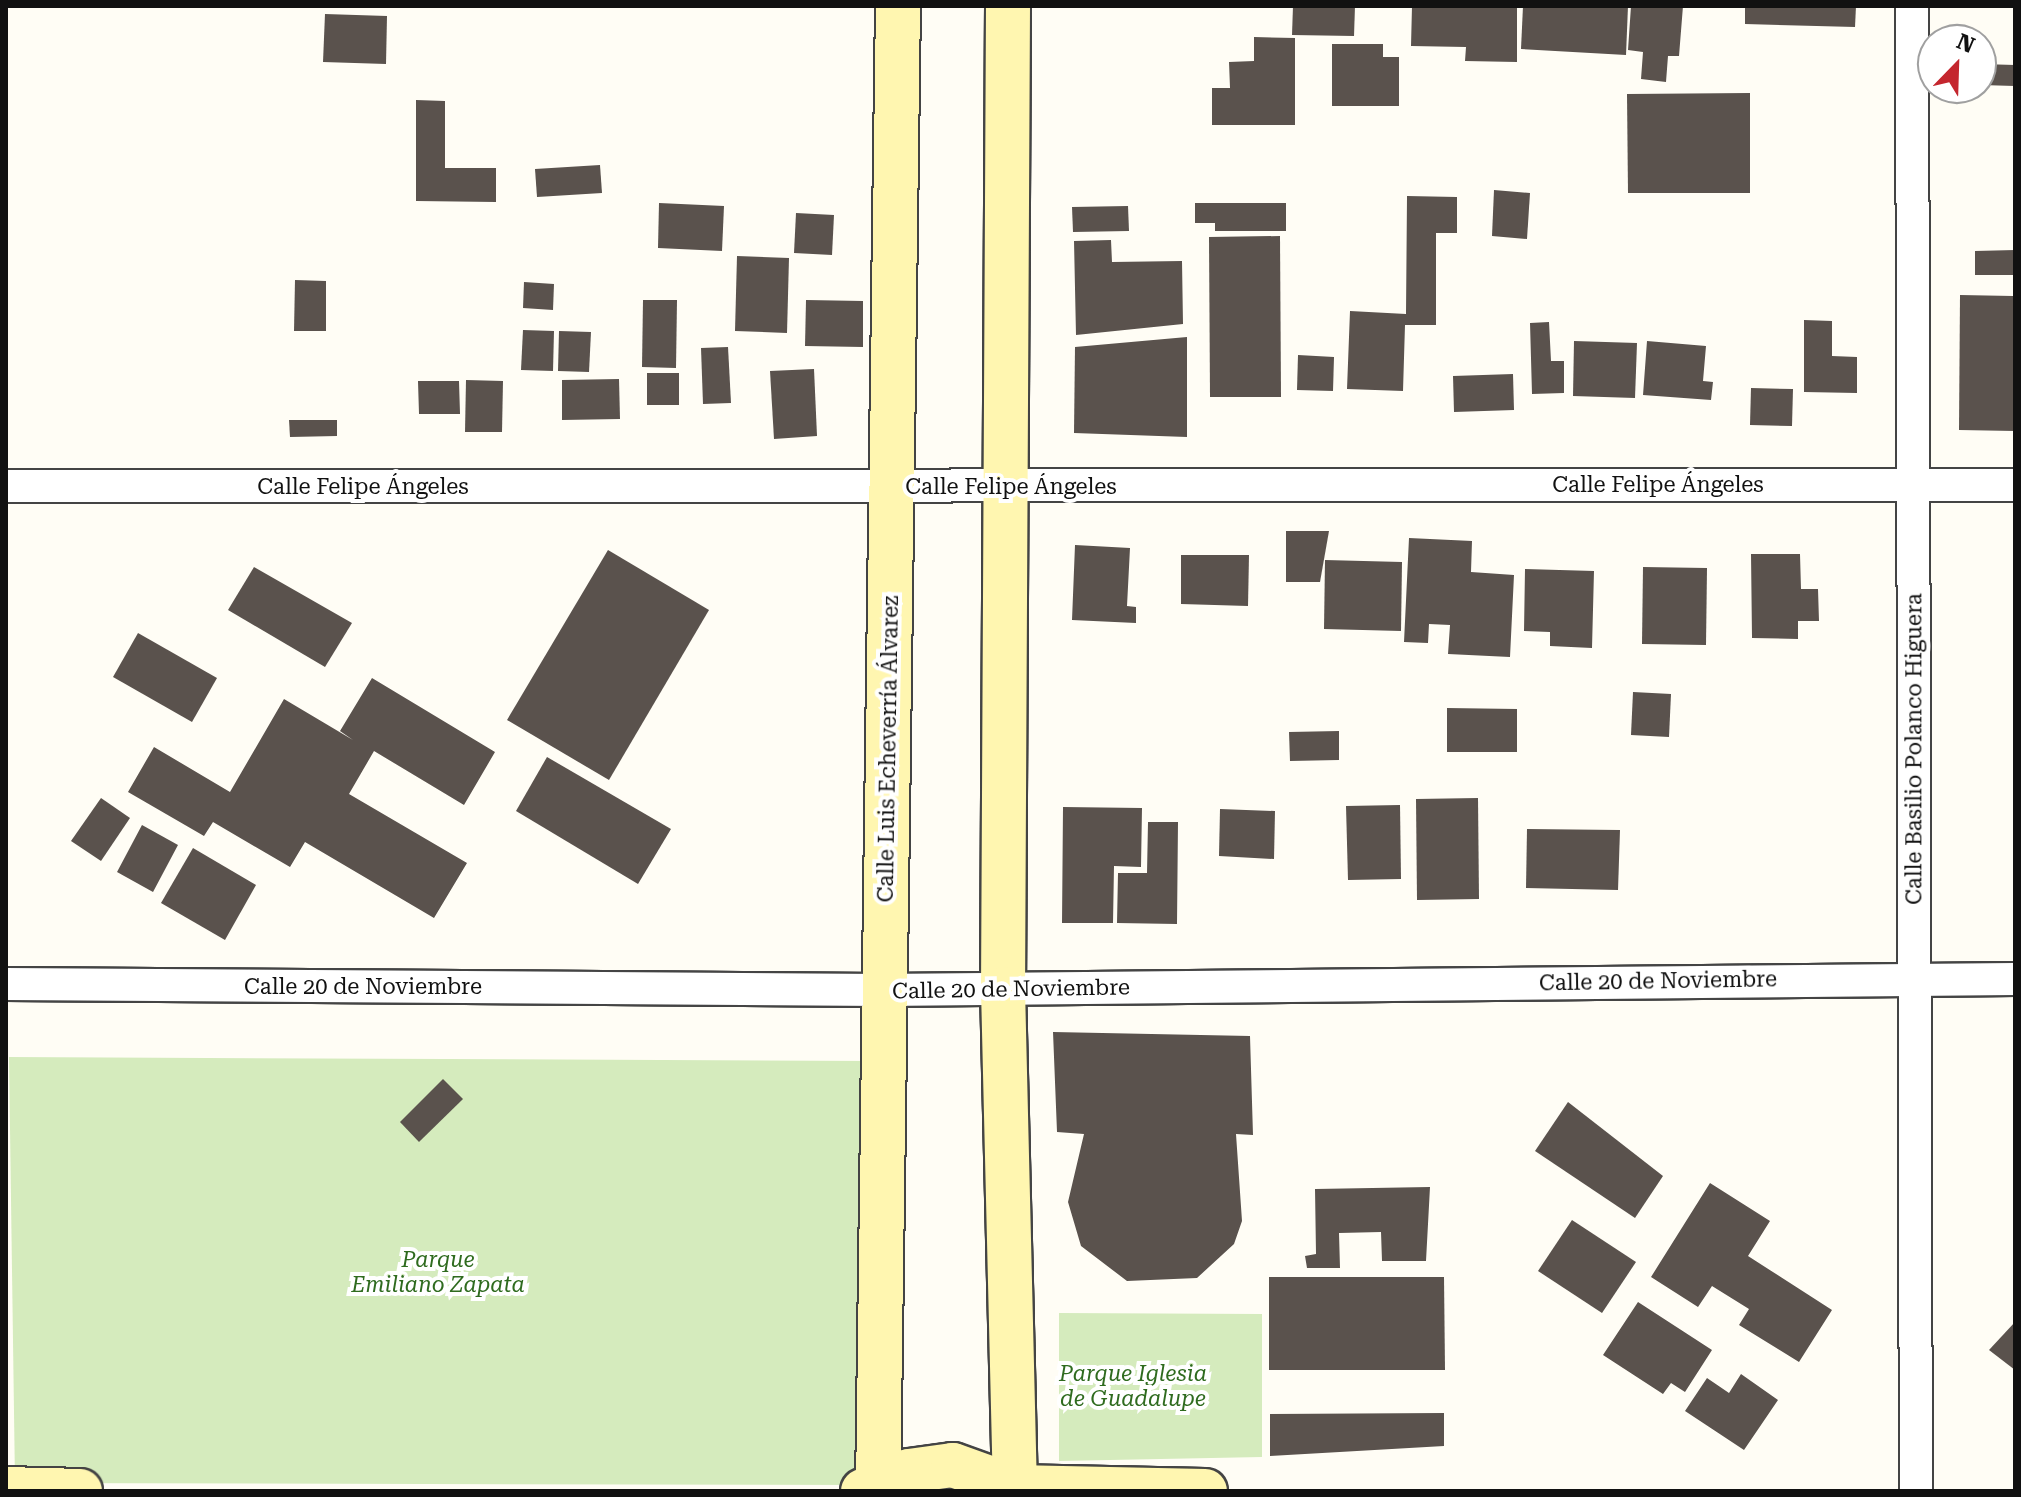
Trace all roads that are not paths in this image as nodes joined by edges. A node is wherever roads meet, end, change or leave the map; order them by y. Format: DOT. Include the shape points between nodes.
graph roads {
  1 [pos="898,6"];
  2 [pos="1008,6"];
  3 [pos="1912,6"];
  4 [pos="1913,485"];
  5 [pos="2015,485"];
  6 [pos="6,486"];
  7 [pos="1007,487"];
  8 [pos="894,488"];
  9 [pos="1915,978"];
  10 [pos="2015,979"];
  11 [pos="6,984"];
  12 [pos="1003,989"];
  13 [pos="882,990"];
  14 [pos="6,1489"];
  15 [pos="1014,1489"];
  16 [pos="873,1490"];
  17 [pos="80,1491"];
  18 [pos="1205,1491"];
  19 [pos="1916,1491"];
  1 -- 8 [label="street, Calle Luis Echeverría Álvarez"];
  2 -- 7 [label="street"];
  3 -- 4 [label="street, Calle Basilio Polanco Higuera"];
  4 -- 5 [label="street, Calle Felipe Ángeles"];
  4 -- 7 [label="street, Calle Felipe Ángeles"];
  4 -- 9 [label="street, Calle Basilio Polanco Higuera"];
  6 -- 8 [label="street, Calle Felipe Ángeles"];
  7 -- 8 [label="street, Calle Felipe Ángeles"];
  7 -- 12 [label="street"];
  8 -- 13 [label="street, Calle Luis Echeverría Álvarez"];
  9 -- 10 [label="street, Calle 20 de Noviembre"];
  9 -- 12 [label="street, Calle 20 de Noviembre"];
  9 -- 19 [label="street, Calle Basilio Polanco Higuera"];
  11 -- 13 [label="street, Calle 20 de Noviembre"];
  12 -- 13 [label="street, Calle 20 de Noviembre"];
  12 -- 15 [label="street"];
  13 -- 16 [label="street, Calle Luis Echeverría Álvarez" via="887,1299"];
  14 -- 17 [label="street"];
  15 -- 16 [label="street" via="953,1465 909,1471"];
  15 -- 18 [label="street"];
}
